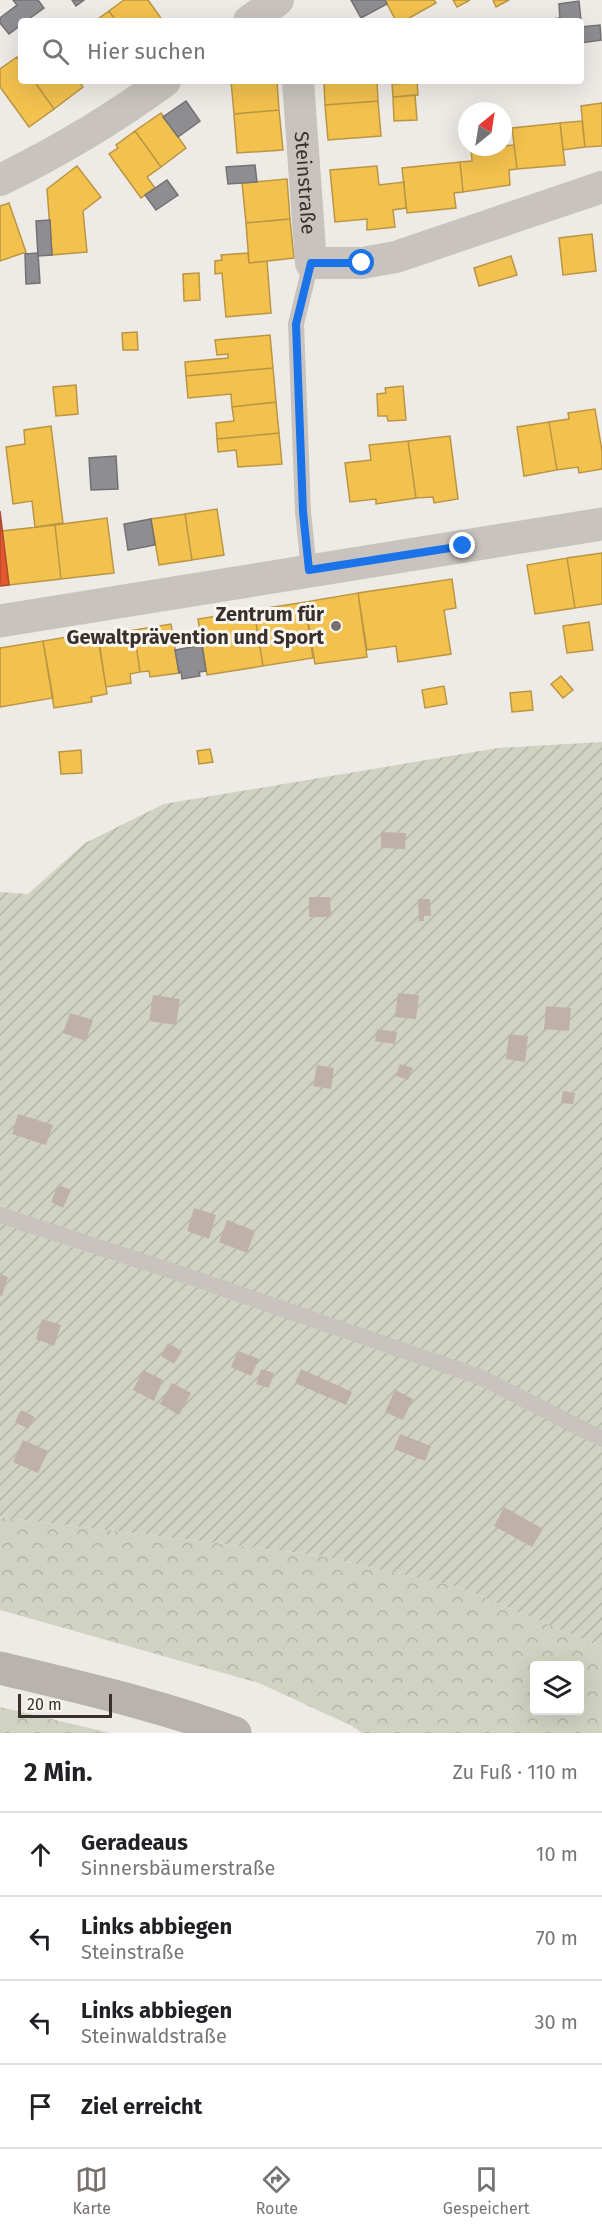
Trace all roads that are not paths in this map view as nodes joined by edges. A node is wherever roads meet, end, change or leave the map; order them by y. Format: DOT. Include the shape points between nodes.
graph roads {
  1 [pos="278,0"];
  2 [pos="284,0"];
  3 [pos="253,18"];
  4 [pos="291,18"];
  5 [pos="161,84"];
  6 [pos="298,84"];
  7 [pos="0,180"];
  8 [pos="602,187"];
  9 [pos="311,263"];
  10 [pos="602,524"];
  11 [pos="309,570"];
  12 [pos="0,621"];
  13 [pos="0,1215"];
  14 [pos="602,1439"];
  15 [pos="0,1668"];
  16 [pos="235,1733"];
  1 -- 3 [label="street"];
  2 -- 4 [label="street"];
  5 -- 7 [label="street" via="45,158"];
  6 -- 9 [label="street, Steinstraße"];
  8 -- 9 [label="street" via="396,257 362,263"];
  9 -- 11 [label="lane, Steinstraße" via="296,324"];
  10 -- 11 [label="street"];
  11 -- 12 [label="street"];
  13 -- 14 [label="lane" via="480,1377"];
  15 -- 16 [label="main road" via="145,1704"];
}
